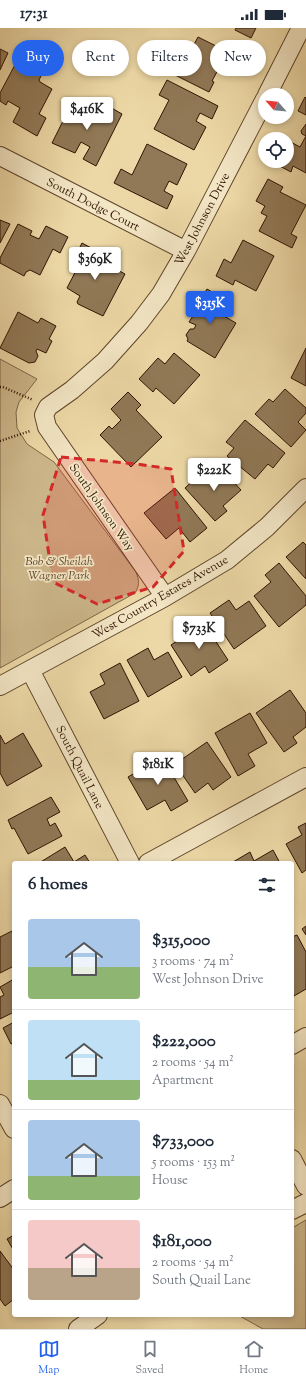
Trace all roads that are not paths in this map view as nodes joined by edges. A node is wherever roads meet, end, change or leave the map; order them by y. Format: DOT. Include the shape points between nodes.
graph roads {
  1 [pos="301,28"];
  2 [pos="271,88"];
  3 [pos="258,113"];
  4 [pos="0,156"];
  5 [pos="186,252"];
  6 [pos="46,416"];
  7 [pos="306,488"];
  8 [pos="165,597"];
  9 [pos="30,670"];
  10 [pos="0,686"];
  11 [pos="306,777"];
  12 [pos="129,861"];
  13 [pos="152,861"];
  14 [pos="306,1037"];
  15 [pos="294,1044"];
  16 [pos="0,1104"];
  17 [pos="12,1125"];
  18 [pos="294,1163"];
  19 [pos="306,1186"];
  20 [pos="12,1190"];
  21 [pos="0,1198"];
  22 [pos="306,1202"];
  23 [pos="294,1209"];
  24 [pos="95,1317"];
  25 [pos="78,1329"];
  1 -- 2 [label="street"];
  3 -- 5 [label="street, West Johnson Drive"];
  4 -- 5 [label="street, South Dodge Court"];
  5 -- 6 [label="street, West Johnson Drive" via="161,294 134,329 106,361"];
  6 -- 8 [label="street, South Johnson Way"];
  7 -- 8 [label="street, West Country Estates Avenue" via="267,527 227,560"];
  8 -- 9 [label="street, West Country Estates Avenue"];
  9 -- 10 [label="street, West Country Estates Avenue"];
  9 -- 12 [label="street, South Quail Lane"];
  11 -- 13 [label="street"];
  14 -- 15 [label="street"];
  16 -- 17 [label="street"];
  18 -- 19 [label="street"];
  20 -- 21 [label="street"];
  22 -- 23 [label="street"];
  24 -- 25 [label="street"];
}
